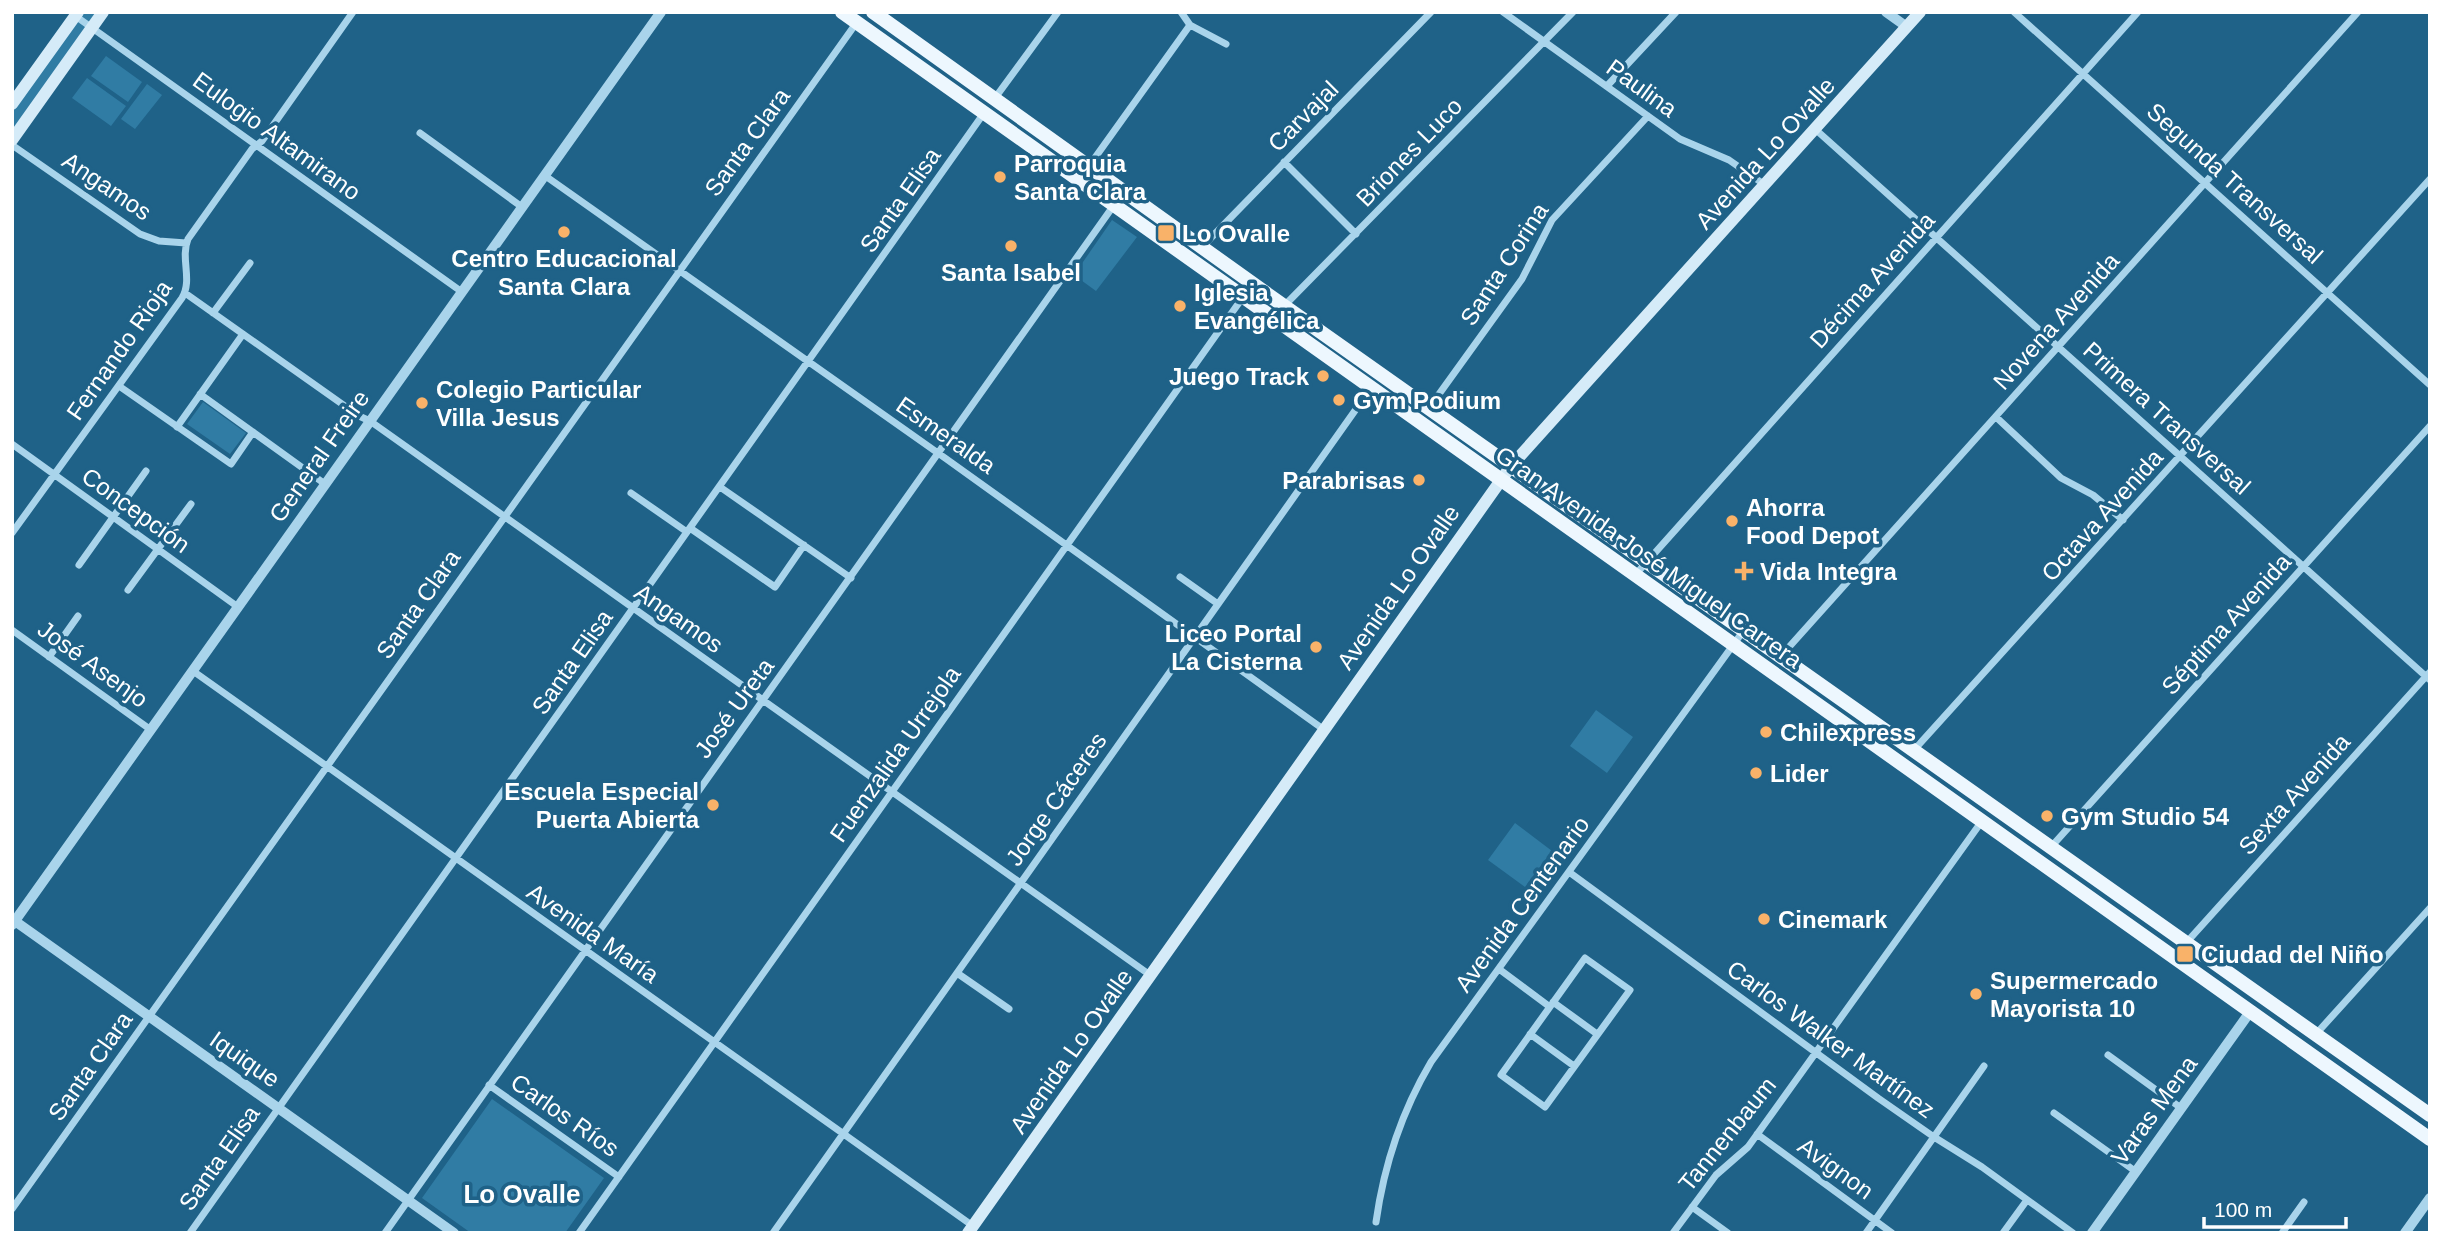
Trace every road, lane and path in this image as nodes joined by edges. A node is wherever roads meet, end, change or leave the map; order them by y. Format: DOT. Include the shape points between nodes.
graph roads {
  1 [pos="103,12"];
  2 [pos="353,12"];
  3 [pos="660,12"];
  4 [pos="842,12"];
  5 [pos="873,12"];
  6 [pos="1058,12"];
  7 [pos="1181,12"];
  8 [pos="1431,12"];
  9 [pos="1503,12"];
  10 [pos="1573,12"];
  11 [pos="1676,12"];
  12 [pos="1886,12"];
  13 [pos="1920,12"];
  14 [pos="2014,12"];
  15 [pos="2138,12"];
  16 [pos="2358,12"];
  17 [pos="74,13"];
  18 [pos="856,22"];
  19 [pos="1190,25"];
  20 [pos="1907,27"];
  21 [pos="92,28"];
  22 [pos="1544,42"];
  23 [pos="1226,44"];
  24 [pos="2084,73"];
  25 [pos="1607,86"];
  26 [pos="989,95"];
  27 [pos="14,97"];
  28 [pos="984,113"];
  29 [pos="1648,116"];
  30 [pos="1815,129"];
  31 [pos="420,133"];
  32 [pos="12,142"];
  33 [pos="257,145"];
  34 [pos="1284,162"];
  35 [pos="1089,166"];
  36 [pos="544,175"];
  37 [pos="2430,179"];
  38 [pos="1079,180"];
  39 [pos="2206,183"];
  40 [pos="1765,185"];
  41 [pos="1114,205"];
  42 [pos="522,207"];
  43 [pos="1356,233"];
  44 [pos="1936,237"];
  45 [pos="186,243"];
  46 [pos="1202,247"];
  47 [pos="250,263"];
  48 [pos="678,271"];
  49 [pos="462,292"];
  50 [pos="2327,292"];
  51 [pos="185,293"];
  52 [pos="1243,297"];
  53 [pos="1284,306"];
  54 [pos="213,313"];
  55 [pos="1277,321"];
  56 [pos="243,334"];
  57 [pos="2059,347"];
  58 [pos="808,362"];
  59 [pos="1394,383"];
  60 [pos="2430,384"];
  61 [pos="119,386"];
  62 [pos="1371,388"];
  63 [pos="200,394"];
  64 [pos="1429,408"];
  65 [pos="1996,417"];
  66 [pos="370,421"];
  67 [pos="2430,426"];
  68 [pos="177,427"];
  69 [pos="253,432"];
  70 [pos="12,444"];
  71 [pos="939,453"];
  72 [pos="2181,456"];
  73 [pos="1511,466"];
  74 [pos="146,471"];
  75 [pos="55,475"];
  76 [pos="1500,480"];
  77 [pos="325,484"];
  78 [pos="720,487"];
  79 [pos="631,493"];
  80 [pos="191,505"];
  81 [pos="113,517"];
  82 [pos="504,517"];
  83 [pos="2123,520"];
  84 [pos="689,530"];
  85 [pos="12,533"];
  86 [pos="804,545"];
  87 [pos="1067,545"];
  88 [pos="158,549"];
  89 [pos="1647,560"];
  90 [pos="79,565"];
  91 [pos="2304,566"];
  92 [pos="1636,574"];
  93 [pos="1180,577"];
  94 [pos="850,578"];
  95 [pos="128,590"];
  96 [pos="1218,604"];
  97 [pos="238,607"];
  98 [pos="633,609"];
  99 [pos="78,616"];
  100 [pos="12,630"];
  101 [pos="1745,630"];
  102 [pos="1194,637"];
  103 [pos="1734,644"];
  104 [pos="1782,656"];
  105 [pos="50,657"];
  106 [pos="193,671"];
  107 [pos="2428,676"];
  108 [pos="763,702"];
  109 [pos="1323,729"];
  110 [pos="151,730"];
  111 [pos="1914,750"];
  112 [pos="327,766"];
  113 [pos="891,793"];
  114 [pos="1982,821"];
  115 [pos="2051,847"];
  116 [pos="2028,853"];
  117 [pos="456,858"];
  118 [pos="1569,872"];
  119 [pos="1020,884"];
  120 [pos="2430,908"];
  121 [pos="13,921"];
  122 [pos="2186,943"];
  123 [pos="584,950"];
  124 [pos="1499,969"];
  125 [pos="957,973"];
  126 [pos="1150,975"];
  127 [pos="1552,1004"];
  128 [pos="2277,1007"];
  129 [pos="1009,1009"];
  130 [pos="2250,1012"];
  131 [pos="149,1016"];
  132 [pos="1530,1034"];
  133 [pos="1597,1034"];
  134 [pos="2316,1034"];
  135 [pos="714,1042"];
  136 [pos="1816,1053"];
  137 [pos="2108,1055"];
  138 [pos="1574,1066"];
  139 [pos="1984,1066"];
  140 [pos="489,1085"];
  141 [pos="278,1108"];
  142 [pos="2181,1108"];
  143 [pos="2054,1113"];
  144 [pos="2430,1115"];
  145 [pos="843,1134"];
  146 [pos="1757,1135"];
  147 [pos="1934,1137"];
  148 [pos="2430,1139"];
  149 [pos="2135,1171"];
  150 [pos="619,1177"];
  151 [pos="2430,1198"];
  152 [pos="408,1200"];
  153 [pos="2027,1200"];
  154 [pos="2304,1202"];
  155 [pos="1692,1207"];
  156 [pos="12,1209"];
  157 [pos="1875,1220"];
  158 [pos="1376,1222"];
  159 [pos="970,1229"];
  160 [pos="190,1233"];
  161 [pos="385,1233"];
  162 [pos="454,1233"];
  163 [pos="579,1233"];
  164 [pos="773,1233"];
  165 [pos="1673,1233"];
  166 [pos="1728,1233"];
  167 [pos="1866,1233"];
  168 [pos="1892,1233"];
  169 [pos="2003,1233"];
  170 [pos="2073,1233"];
  171 [pos="2092,1233"];
  172 [pos="2282,1233"];
  173 [pos="2405,1233"];
  1 -- 21 [label="main road"];
  2 -- 33 [label="street"];
  3 -- 36 [label="street, General Freire"];
  4 -- 18 [label="main road, Gran Avenida José Miguel Carrera"];
  5 -- 26 [label="main road, Gran Avenida José Miguel Carrera"];
  6 -- 26 [label="street"];
  7 -- 19 [label="street"];
  8 -- 34 [label="street, Carvajal"];
  9 -- 22 [label="street, Paulina"];
  10 -- 22 [label="street, Briones Luco"];
  11 -- 25 [label="street"];
  12 -- 20 [label="street"];
  13 -- 20 [label="main road, Avenida Lo Ovalle"];
  14 -- 24 [label="street, Segunda Transversal"];
  15 -- 24 [label="street, Décima Avenida"];
  16 -- 39 [label="street, Novena Avenida"];
  17 -- 21 [label="street, Eulogio Altamirano"];
  17 -- 27 [label="main road"];
  18 -- 28 [label="main road, Gran Avenida José Miguel Carrera"];
  18 -- 48 [label="street, Santa Clara"];
  19 -- 23 [label="street"];
  19 -- 35 [label="street"];
  20 -- 30 [label="main road, Avenida Lo Ovalle"];
  21 -- 32 [label="main road"];
  21 -- 33 [label="street, Eulogio Altamirano"];
  22 -- 25 [label="street, Paulina"];
  22 -- 43 [label="street, Briones Luco"];
  24 -- 39 [label="street, Segunda Transversal"];
  24 -- 44 [label="street, Décima Avenida"];
  25 -- 29 [label="street, Paulina"];
  26 -- 28 [label="main road"];
  26 -- 35 [label="main road, Gran Avenida José Miguel Carrera"];
  28 -- 38 [label="main road, Gran Avenida José Miguel Carrera"];
  28 -- 58 [label="street, Santa Elisa"];
  29 -- 40 [label="street, Paulina"];
  29 -- 64 [label="street, Santa Corina" via="1552,220 1522,279"];
  30 -- 40 [label="main road, Avenida Lo Ovalle"];
  30 -- 44 [label="street, Primera Transversal"];
  31 -- 42 [label="street"];
  32 -- 45 [label="street, Angamos" via="140,234"];
  33 -- 45 [label="street"];
  33 -- 49 [label="street, Eulogio Altamirano"];
  34 -- 43 [label="street"];
  34 -- 46 [label="street, Carvajal"];
  35 -- 38 [label="street"];
  35 -- 46 [label="main road, Gran Avenida José Miguel Carrera"];
  36 -- 42 [label="street, General Freire"];
  36 -- 48 [label="street, Esmeralda"];
  37 -- 50 [label="street, Octava Avenida"];
  38 -- 41 [label="main road, Gran Avenida José Miguel Carrera"];
  39 -- 50 [label="street, Segunda Transversal"];
  39 -- 57 [label="street, Novena Avenida"];
  40 -- 73 [label="main road, Avenida Lo Ovalle"];
  41 -- 52 [label="main road, Gran Avenida José Miguel Carrera"];
  41 -- 71 [label="street, José Ureta"];
  42 -- 49 [label="street, General Freire"];
  43 -- 53 [label="street, Briones Luco"];
  44 -- 57 [label="street, Primera Transversal"];
  44 -- 89 [label="street, Décima Avenida"];
  45 -- 51 [label="street, Fernando Rioja"];
  46 -- 53 [label="main road, Gran Avenida José Miguel Carrera"];
  47 -- 54 [label="street"];
  48 -- 58 [label="street, Esmeralda"];
  48 -- 82 [label="street, Santa Clara"];
  49 -- 66 [label="street, General Freire"];
  50 -- 60 [label="street, Segunda Transversal"];
  50 -- 72 [label="street, Octava Avenida"];
  51 -- 54 [label="street, Angamos"];
  51 -- 61 [label="street, Fernando Rioja"];
  52 -- 55 [label="main road, Gran Avenida José Miguel Carrera"];
  52 -- 87 [label="street, Fuenzalida Urrejola"];
  53 -- 55 [label="street, Briones Luco"];
  53 -- 59 [label="main road, Gran Avenida José Miguel Carrera"];
  54 -- 56 [label="street, Angamos"];
  55 -- 62 [label="main road, Gran Avenida José Miguel Carrera"];
  56 -- 63 [label="street"];
  56 -- 66 [label="street, Angamos"];
  57 -- 65 [label="street, Novena Avenida"];
  57 -- 72 [label="street, Primera Transversal"];
  58 -- 71 [label="street, Esmeralda"];
  58 -- 78 [label="street, Santa Elisa"];
  59 -- 62 [label="main road"];
  59 -- 64 [label="main road, Gran Avenida José Miguel Carrera"];
  61 -- 68 [label="street"];
  61 -- 75 [label="street, Fernando Rioja"];
  62 -- 76 [label="main road, Gran Avenida José Miguel Carrera"];
  62 -- 96 [label="street, Jorge Cáceres"];
  63 -- 68 [label="street"];
  63 -- 69 [label="street"];
  64 -- 73 [label="main road, Gran Avenida José Miguel Carrera"];
  65 -- 83 [label="street" via="2061,478 2093,495"];
  65 -- 104 [label="street, Novena Avenida"];
  66 -- 77 [label="street, General Freire"];
  66 -- 82 [label="street, Angamos"];
  67 -- 91 [label="street, Séptima Avenida"];
  68 -- 69 [label="street" via="231,464"];
  69 -- 77 [label="street"];
  70 -- 75 [label="street, Concepción"];
  71 -- 87 [label="street, Esmeralda"];
  71 -- 94 [label="street, José Ureta"];
  72 -- 83 [label="street, Octava Avenida"];
  72 -- 91 [label="street, Primera Transversal"];
  73 -- 76 [label="main road, Avenida Lo Ovalle"];
  73 -- 89 [label="main road, Gran Avenida José Miguel Carrera"];
  74 -- 81 [label="street"];
  75 -- 81 [label="street, Concepción"];
  75 -- 85 [label="street, Fernando Rioja"];
  76 -- 92 [label="main road, Gran Avenida José Miguel Carrera"];
  76 -- 109 [label="main road, Avenida Lo Ovalle"];
  77 -- 97 [label="street, General Freire"];
  78 -- 84 [label="street, Santa Elisa"];
  78 -- 86 [label="street"];
  79 -- 84 [label="street"];
  80 -- 88 [label="street"];
  81 -- 88 [label="street, Concepción"];
  81 -- 90 [label="street"];
  82 -- 98 [label="street, Angamos"];
  82 -- 112 [label="street, Santa Clara"];
  83 -- 111 [label="street, Octava Avenida"];
  84 -- 86 [label="street" via="775,587"];
  84 -- 98 [label="street, Santa Elisa"];
  86 -- 94 [label="street"];
  87 -- 102 [label="street, Esmeralda"];
  87 -- 113 [label="street, Fuenzalida Urrejola"];
  88 -- 95 [label="street"];
  88 -- 97 [label="street, Concepción"];
  89 -- 92 [label="street, Décima Avenida"];
  89 -- 101 [label="main road, Gran Avenida José Miguel Carrera"];
  91 -- 107 [label="street, Primera Transversal"];
  91 -- 115 [label="street, Séptima Avenida"];
  92 -- 103 [label="main road, Gran Avenida José Miguel Carrera"];
  93 -- 96 [label="street"];
  94 -- 108 [label="street, José Ureta"];
  96 -- 102 [label="street, Jorge Cáceres"];
  97 -- 106 [label="street, General Freire"];
  98 -- 108 [label="street, Angamos"];
  98 -- 117 [label="street, Santa Elisa"];
  99 -- 105 [label="street"];
  100 -- 105 [label="street, José Asenjo"];
  101 -- 103 [label="street, Avenida Centenario"];
  101 -- 104 [label="main road, Gran Avenida José Miguel Carrera"];
  102 -- 109 [label="street, Esmeralda"];
  102 -- 119 [label="street, Jorge Cáceres"];
  103 -- 114 [label="main road, Gran Avenida José Miguel Carrera"];
  103 -- 118 [label="street, Avenida Centenario"];
  104 -- 111 [label="main road, Gran Avenida José Miguel Carrera"];
  105 -- 110 [label="street, José Asenjo"];
  106 -- 110 [label="street, General Freire"];
  106 -- 112 [label="street, Avenida María"];
  107 -- 122 [label="street, Sexta Avenida"];
  108 -- 113 [label="street, Angamos"];
  108 -- 123 [label="street, José Ureta"];
  109 -- 126 [label="main road, Avenida Lo Ovalle"];
  110 -- 121 [label="street, General Freire"];
  111 -- 115 [label="main road, Gran Avenida José Miguel Carrera"];
  112 -- 117 [label="street, Avenida María"];
  112 -- 131 [label="street, Santa Clara"];
  113 -- 119 [label="street, Angamos"];
  113 -- 135 [label="street, Fuenzalida Urrejola"];
  114 -- 116 [label="main road, Gran Avenida José Miguel Carrera"];
  114 -- 136 [label="street, Tannenbaum"];
  115 -- 116 [label="main road"];
  115 -- 122 [label="main road, Gran Avenida José Miguel Carrera"];
  116 -- 130 [label="main road, Gran Avenida José Miguel Carrera"];
  117 -- 123 [label="street, Avenida María"];
  117 -- 141 [label="street, Santa Elisa"];
  118 -- 124 [label="street, Avenida Centenario"];
  118 -- 136 [label="street, Carlos Walker Martínez"];
  119 -- 125 [label="street, Jorge Cáceres"];
  119 -- 126 [label="street, Angamos"];
  120 -- 134 [label="street"];
  121 -- 131 [label="street, Iquique"];
  122 -- 128 [label="main road, Gran Avenida José Miguel Carrera"];
  123 -- 135 [label="street, Avenida María"];
  123 -- 140 [label="street, José Ureta"];
  124 -- 127 [label="street"];
  124 -- 158 [label="street, Avenida Centenario" via="1415,1087 1387,1166"];
  125 -- 129 [label="street"];
  125 -- 145 [label="street, Jorge Cáceres"];
  126 -- 159 [label="main road, Avenida Lo Ovalle"];
  127 -- 132 [label="street"];
  127 -- 133 [label="street"];
  127 -- 133 [label="street" via="1585,958 1630,990"];
  128 -- 130 [label="main road" via="2260,1006"];
  128 -- 134 [label="main road, Gran Avenida José Miguel Carrera"];
  130 -- 142 [label="street, Varas Mena"];
  130 -- 148 [label="main road, Gran Avenida José Miguel Carrera"];
  131 -- 141 [label="street, Iquique"];
  131 -- 156 [label="street, Santa Clara"];
  132 -- 138 [label="street"];
  132 -- 138 [label="street" via="1500,1075 1545,1107"];
  133 -- 138 [label="street"];
  134 -- 144 [label="main road, Gran Avenida José Miguel Carrera"];
  135 -- 145 [label="street, Avenida María"];
  135 -- 150 [label="street, Fuenzalida Urrejola"];
  136 -- 146 [label="street, Tannenbaum"];
  136 -- 147 [label="street, Carlos Walker Martínez"];
  137 -- 142 [label="street"];
  139 -- 147 [label="street"];
  140 -- 150 [label="street, Carlos Ríos"];
  140 -- 152 [label="street, José Ureta"];
  141 -- 152 [label="street, Iquique"];
  141 -- 160 [label="street, Santa Elisa"];
  142 -- 149 [label="street, Varas Mena"];
  143 -- 149 [label="street"];
  145 -- 159 [label="street, Avenida María"];
  145 -- 164 [label="street, Jorge Cáceres"];
  146 -- 155 [label="street, Tannenbaum" via="1716,1175"];
  146 -- 157 [label="street, Avignon"];
  147 -- 153 [label="street, Carlos Walker Martínez"];
  147 -- 157 [label="street"];
  149 -- 171 [label="street, Varas Mena"];
  150 -- 163 [label="street, Fuenzalida Urrejola"];
  151 -- 173 [label="street"];
  152 -- 161 [label="street, José Ureta"];
  152 -- 162 [label="street, Iquique"];
  153 -- 169 [label="street"];
  153 -- 170 [label="street, Carlos Walker Martínez"];
  154 -- 172 [label="street"];
  155 -- 165 [label="street, Tannenbaum"];
  155 -- 166 [label="street"];
  157 -- 167 [label="street"];
  157 -- 168 [label="street, Avignon"];
}
